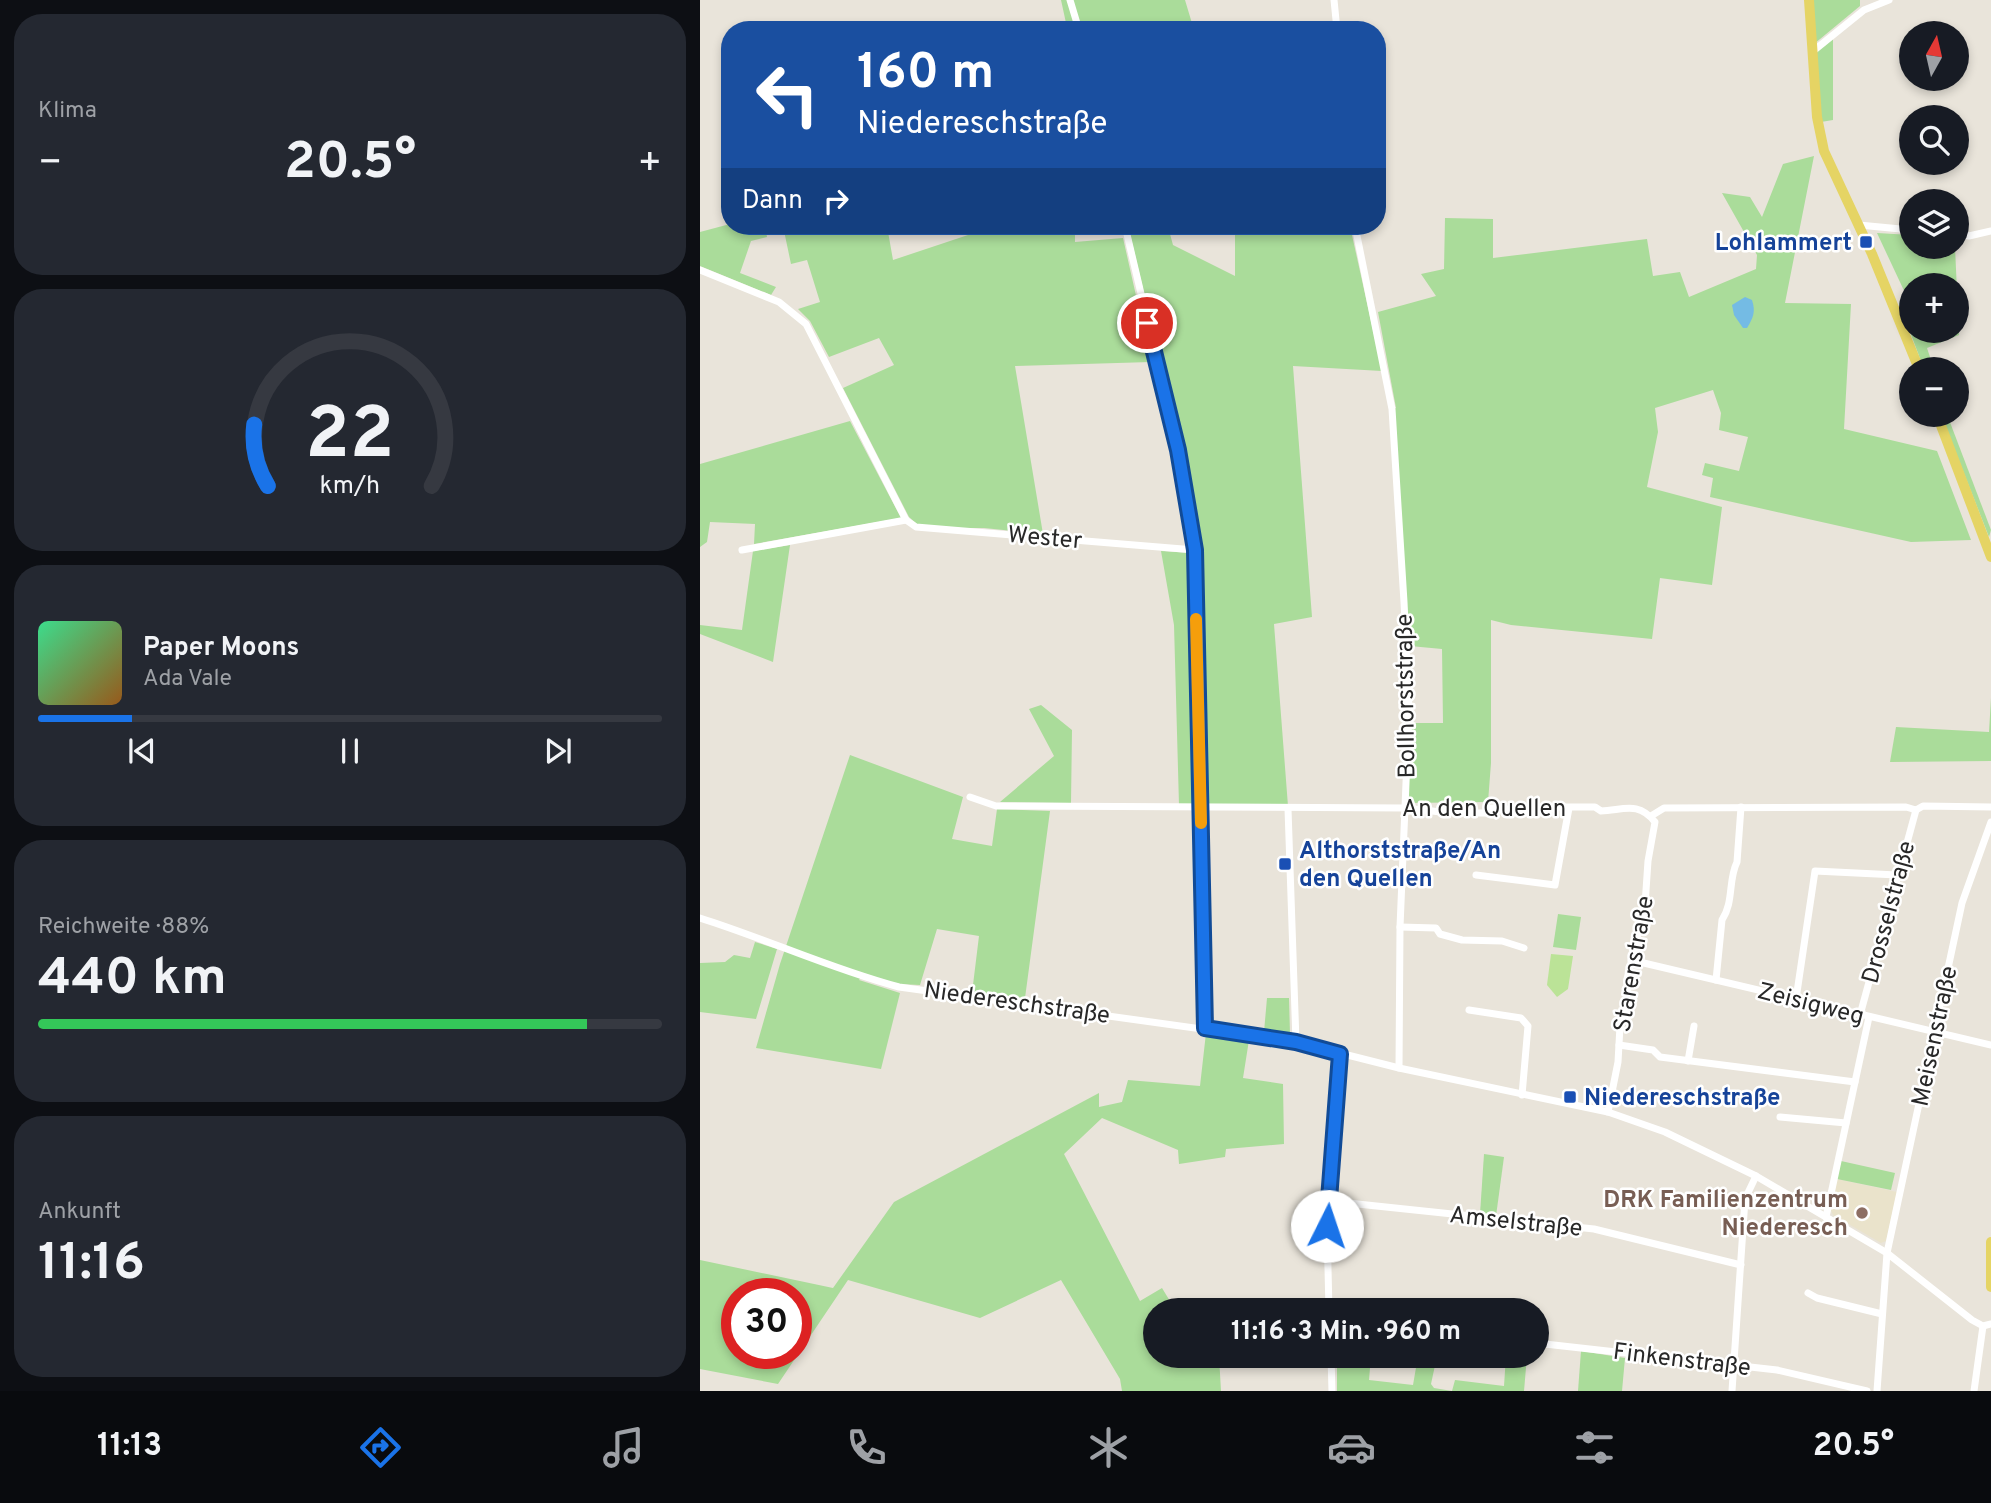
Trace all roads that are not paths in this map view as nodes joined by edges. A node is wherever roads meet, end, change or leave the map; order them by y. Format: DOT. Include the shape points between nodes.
graph roads {
  1 [pos="1070,0"];
  2 [pos="1334,0"];
  3 [pos="1809,0"];
  4 [pos="1889,0"];
  5 [pos="1076,21"];
  6 [pos="1336,21"];
  7 [pos="1812,52"];
  8 [pos="1859,225"];
  9 [pos="1899,229"];
  10 [pos="1991,231"];
  11 [pos="1127,235"];
  12 [pos="1357,235"];
  13 [pos="1969,236"];
  14 [pos="700,270"];
  15 [pos="1914,357"];
  16 [pos="1942,427"];
  17 [pos="906,520"];
  18 [pos="1988,542"];
  19 [pos="741,550"];
  20 [pos="1195,550"];
  21 [pos="1991,557"];
  22 [pos="970,797"];
  23 [pos="1741,807"];
  24 [pos="1991,807"];
  25 [pos="1405,808"];
  26 [pos="1569,808"];
  27 [pos="1200,809"];
  28 [pos="1288,809"];
  29 [pos="1916,810"];
  30 [pos="1651,816"];
  31 [pos="1991,822"];
  32 [pos="1476,875"];
  33 [pos="1897,875"];
  34 [pos="700,918"];
  35 [pos="1400,927"];
  36 [pos="1524,948"];
  37 [pos="1631,960"];
  38 [pos="1716,980"];
  39 [pos="1796,999"];
  40 [pos="1469,1010"];
  41 [pos="1865,1016"];
  42 [pos="1694,1026"];
  43 [pos="1205,1028"];
  44 [pos="1935,1033"];
  45 [pos="1296,1042"];
  46 [pos="1619,1045"];
  47 [pos="1991,1045"];
  48 [pos="1340,1054"];
  49 [pos="1688,1061"];
  50 [pos="1399,1068"];
  51 [pos="1855,1082"];
  52 [pos="1522,1095"];
  53 [pos="1608,1112"];
  54 [pos="1780,1117"];
  55 [pos="1846,1123"];
  56 [pos="1756,1176"];
  57 [pos="1329,1201"];
  58 [pos="1826,1217"];
  59 [pos="1991,1242"];
  60 [pos="1887,1253"];
  61 [pos="1741,1265"];
  62 [pos="1991,1287"];
  63 [pos="1808,1293"];
  64 [pos="1329,1298"];
  65 [pos="1882,1314"];
  66 [pos="1987,1325"];
  67 [pos="1549,1344"];
  68 [pos="1734,1365"];
  69 [pos="1331,1368"];
  70 [pos="1332,1391"];
  71 [pos="1732,1391"];
  72 [pos="1867,1391"];
  73 [pos="1877,1391"];
  74 [pos="1974,1391"];
  1 -- 5 [label="street"];
  2 -- 6 [label="street"];
  3 -- 7 [label="main road"];
  4 -- 7 [label="street" via="1864,10"];
  7 -- 8 [label="main road" via="1824,151"];
  8 -- 9 [label="street"];
  8 -- 15 [label="main road"];
  10 -- 13 [label="street"];
  11 -- 20 [label="street" via="1178,450"];
  12 -- 25 [label="street, Bollhorststraße" via="1392,409 1409,711"];
  14 -- 17 [label="street" via="779,302 806,324"];
  16 -- 18 [label="main road"];
  17 -- 19 [label="street"];
  17 -- 20 [label="street, Wester" via="929,531"];
  18 -- 21 [label="main road"];
  20 -- 27 [label="street"];
  22 -- 27 [label="street, An den Quellen" via="996,806"];
  23 -- 29 [label="street, An den Quellen"];
  23 -- 30 [label="street, An den Quellen" via="1664,808"];
  23 -- 38 [label="street" via="1738,862 1722,920"];
  24 -- 29 [label="street, An den Quellen" via="1923,806"];
  25 -- 26 [label="street, An den Quellen" via="1441,812 1454,808 1462,813 1487,813 1492,808 1540,813 1545,807"];
  25 -- 28 [label="street, An den Quellen"];
  25 -- 35 [label="street, Bollhorststraße"];
  26 -- 30 [label="street, An den Quellen" via="1606,811 1633,807"];
  26 -- 32 [label="street" via="1555,885"];
  27 -- 28 [label="street, An den Quellen"];
  27 -- 43 [label="street"];
  28 -- 45 [label="street"];
  29 -- 33 [label="street, Drosselstraße"];
  30 -- 37 [label="street, Starenstraße" via="1655,831 1646,905"];
  31 -- 44 [label="street, Meisenstraße" via="1962,903"];
  33 -- 39 [label="street" via="1815,871"];
  33 -- 41 [label="street, Drosselstraße"];
  34 -- 43 [label="street, Niedereschstraße" via="782,945 848,974 899,987"];
  35 -- 36 [label="street" via="1436,928 1440,934 1462,940 1502,941"];
  35 -- 50 [label="street, Bollhorststraße"];
  37 -- 38 [label="street, Zeisigweg"];
  37 -- 46 [label="street, Starenstraße"];
  38 -- 39 [label="street, Zeisigweg"];
  39 -- 41 [label="street, Zeisigweg"];
  40 -- 52 [label="street" via="1521,1018 1528,1026"];
  41 -- 44 [label="street, Zeisigweg"];
  41 -- 51 [label="street, Drosselstraße"];
  42 -- 49 [label="street"];
  43 -- 45 [label="street, Niedereschstraße"];
  44 -- 47 [label="street, Zeisigweg"];
  44 -- 60 [label="street, Meisenstraße"];
  45 -- 48 [label="street, Niedereschstraße"];
  46 -- 49 [label="street"];
  46 -- 53 [label="street, Starenstraße"];
  48 -- 50 [label="street, Niedereschstraße"];
  48 -- 57 [label="street"];
  49 -- 51 [label="street"];
  50 -- 52 [label="street, Niedereschstraße"];
  51 -- 55 [label="street, Drosselstraße"];
  52 -- 53 [label="street, Niedereschstraße"];
  53 -- 56 [label="street, Niedereschstraße" via="1665,1132"];
  54 -- 55 [label="street"];
  55 -- 58 [label="street, Drosselstraße"];
  56 -- 58 [label="street, Niedereschstraße"];
  56 -- 61 [label="street" via="1745,1199"];
  57 -- 61 [label="street, Amselstraße" via="1594,1229"];
  57 -- 64 [label="street"];
  58 -- 60 [label="street, Niedereschstraße"];
  59 -- 62 [label="main road"];
  60 -- 65 [label="street, Meisenstraße"];
  60 -- 66 [label="street, Niedereschstraße" via="1972,1320"];
  61 -- 68 [label="street"];
  63 -- 65 [label="street"];
  65 -- 73 [label="street, Meisenstraße"];
  66 -- 74 [label="street"];
  67 -- 68 [label="street, Finkenstraße"];
  68 -- 71 [label="street"];
  68 -- 72 [label="street, Finkenstraße"];
  69 -- 70 [label="street"];
}
